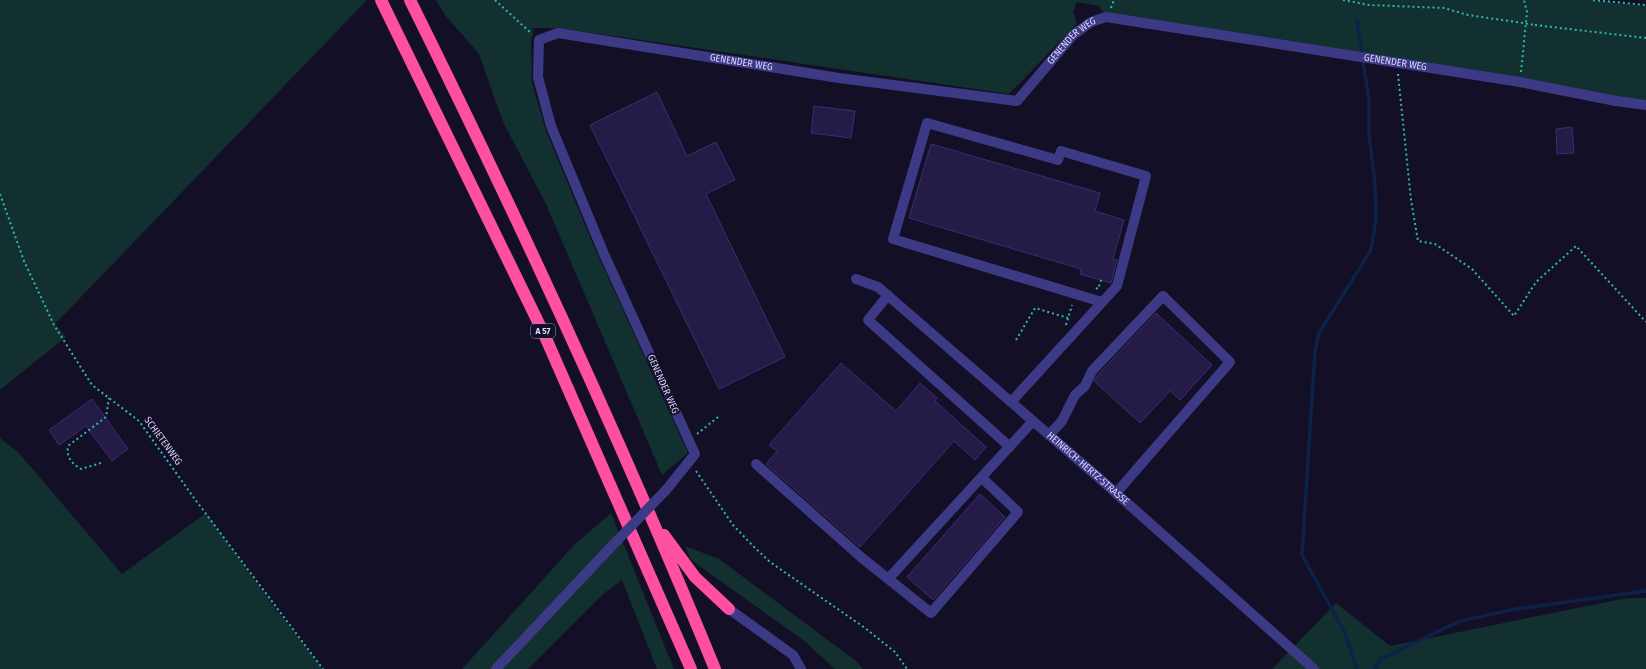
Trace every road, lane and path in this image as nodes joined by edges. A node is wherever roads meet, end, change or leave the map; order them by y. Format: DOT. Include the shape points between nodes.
graph roads {
  1 [pos="381,0"];
  2 [pos="410,0"];
  3 [pos="495,0"];
  4 [pos="1343,0"];
  5 [pos="1524,0"];
  6 [pos="1593,0"];
  7 [pos="1646,5"];
  8 [pos="1526,23"];
  9 [pos="1646,38"];
  10 [pos="539,40"];
  11 [pos="1397,63"];
  12 [pos="1520,82"];
  13 [pos="1646,105"];
  14 [pos="0,194"];
  15 [pos="856,279"];
  16 [pos="888,295"];
  17 [pos="1102,302"];
  18 [pos="1068,318"];
  19 [pos="1646,322"];
  20 [pos="1016,340"];
  21 [pos="109,398"];
  22 [pos="1011,402"];
  23 [pos="718,417"];
  24 [pos="1033,421"];
  25 [pos="1049,435"];
  26 [pos="689,441"];
  27 [pos="1010,447"];
  28 [pos="689,462"];
  29 [pos="101,463"];
  30 [pos="756,464"];
  31 [pos="982,478"];
  32 [pos="1116,493"];
  33 [pos="648,511"];
  34 [pos="889,578"];
  35 [pos="729,609"];
  36 [pos="323,669"];
  37 [pos="496,669"];
  38 [pos="691,669"];
  39 [pos="714,669"];
  40 [pos="801,669"];
  41 [pos="908,669"];
  42 [pos="1314,669"];
  1 -- 38 [label="highway, A 57" via="544,334"];
  2 -- 33 [label="highway, A 57" via="468,116 545,281"];
  3 -- 10 [label="path"];
  4 -- 8 [label="path, bridge" via="1369,6 1444,8 1468,15"];
  5 -- 8 [label="path"];
  6 -- 7 [label="path"];
  8 -- 9 [label="path, bridge"];
  8 -- 12 [label="path"];
  10 -- 11 [label="street, GENENDER WEG" via="558,33 839,78 1017,101 1073,35 1091,22 1106,17"];
  10 -- 26 [label="street, GENENDER WEG" via="538,77 550,126 604,254"];
  11 -- 12 [label="street, GENENDER WEG"];
  11 -- 19 [label="path" via="1411,200 1418,242 1435,244 1472,269 1514,316 1536,282 1576,246"];
  12 -- 13 [label="street, GENENDER WEG"];
  14 -- 21 [label="path, SCHIETENWEG" via="24,262 54,325 92,384"];
  15 -- 16 [label="street, HEINRICH-HERTZ-STRASSE" via="878,287"];
  16 -- 22 [label="street, HEINRICH-HERTZ-STRASSE"];
  16 -- 27 [label="street" via="868,320"];
  17 -- 17 [label="street" via="1117,286 1146,176 1061,150 1058,160 927,123 893,239"];
  17 -- 22 [label="street"];
  18 -- 20 [label="path" via="1035,308"];
  21 -- 29 [label="path" via="106,417 68,446 67,453 74,465 81,469"];
  21 -- 36 [label="path, SCHIETENWEG" via="139,421"];
  22 -- 24 [label="street, HEINRICH-HERTZ-STRASSE"];
  23 -- 26 [label="path"];
  24 -- 25 [label="street, HEINRICH-HERTZ-STRASSE"];
  24 -- 27 [label="street"];
  25 -- 32 [label="street, HEINRICH-HERTZ-STRASSE"];
  25 -- 32 [label="street" via="1062,421 1075,395 1085,386 1092,371 1163,296 1230,362"];
  26 -- 28 [label="street, GENENDER WEG" via="695,454"];
  27 -- 31 [label="street"];
  28 -- 37 [label="street, bridge" via="666,490"];
  28 -- 41 [label="path" via="733,525 752,545 770,562 889,647"];
  30 -- 34 [label="street" via="862,558"];
  31 -- 34 [label="street"];
  31 -- 34 [label="street" via="1018,512 931,613"];
  32 -- 42 [label="street, HEINRICH-HERTZ-STRASSE"];
  33 -- 35 [label="highway" via="691,572"];
  33 -- 39 [label="highway, A 57"];
  35 -- 40 [label="street" via="793,655"];
}
